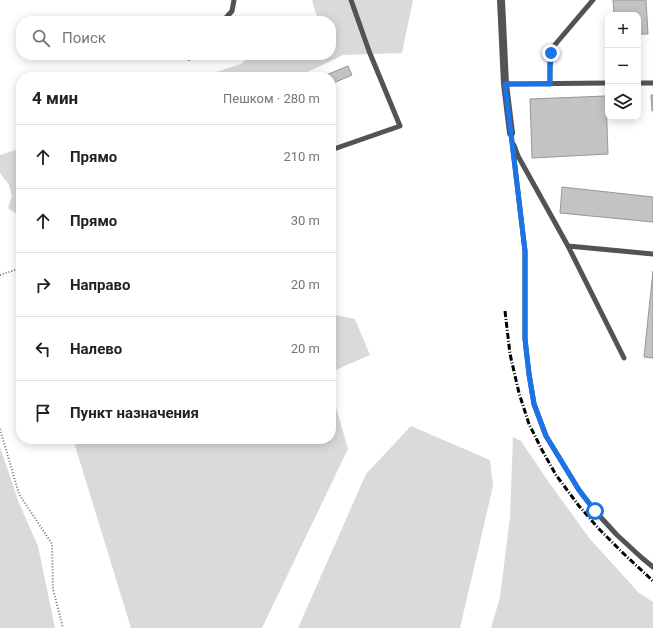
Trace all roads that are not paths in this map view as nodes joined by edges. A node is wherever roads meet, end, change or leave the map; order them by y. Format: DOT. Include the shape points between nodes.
graph roads {
  1 [pos="234,0"];
  2 [pos="351,0"];
  3 [pos="501,0"];
  4 [pos="593,0"];
  5 [pos="227,16"];
  6 [pos="605,83"];
  7 [pos="641,83"];
  8 [pos="653,83"];
  9 [pos="505,84"];
  10 [pos="550,84"];
  11 [pos="511,133"];
  12 [pos="336,148"];
  13 [pos="568,246"];
  14 [pos="653,254"];
  15 [pos="624,358"];
  16 [pos="653,567"];
  1 -- 5 [label="lane" via="232,10"];
  2 -- 12 [label="lane" via="400,126"];
  3 -- 9 [label="street"];
  4 -- 10 [label="lane" via="554,46 551,53"];
  6 -- 10 [label="lane"];
  7 -- 8 [label="lane"];
  9 -- 10 [label="lane"];
  9 -- 11 [label="street"];
  11 -- 13 [label="lane" via="518,156"];
  11 -- 16 [label="lane" via="525,251 525,339 534,404 546,436 579,490 617,535"];
  13 -- 14 [label="lane"];
  13 -- 15 [label="lane"];
}
